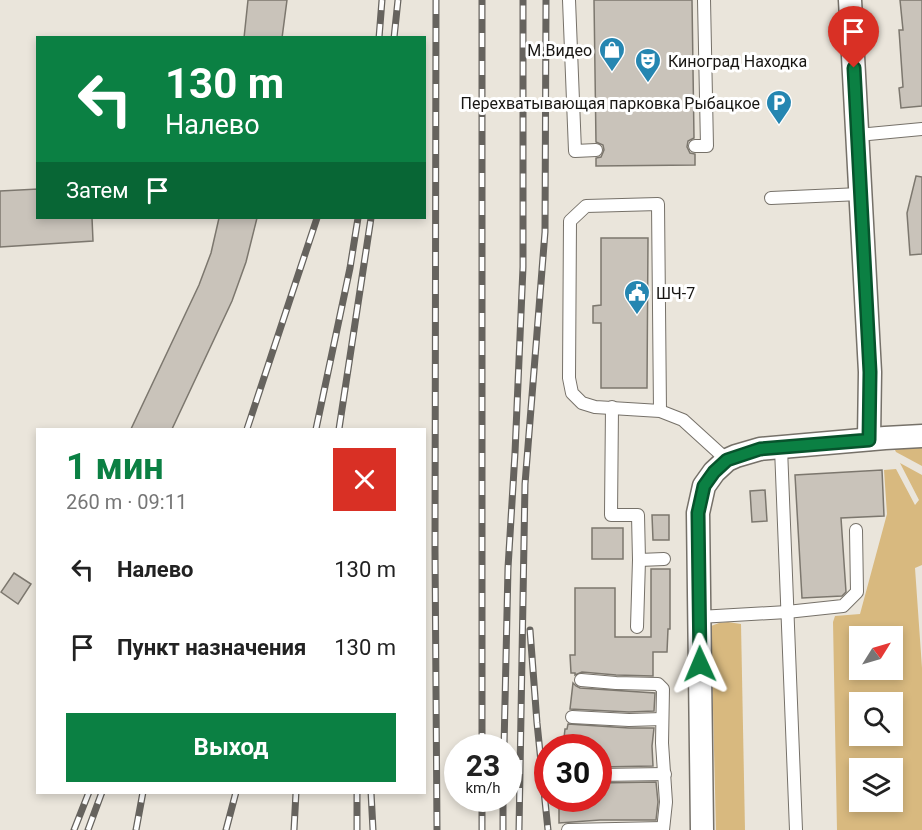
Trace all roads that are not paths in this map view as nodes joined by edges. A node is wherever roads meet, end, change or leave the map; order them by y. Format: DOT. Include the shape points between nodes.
graph roads {
  1 [pos="569,0"];
  2 [pos="704,0"];
  3 [pos="850,0"];
  4 [pos="922,129"];
  5 [pos="858,135"];
  6 [pos="695,146"];
  7 [pos="596,150"];
  8 [pos="860,194"];
  9 [pos="771,198"];
  10 [pos="612,407"];
  11 [pos="660,411"];
  12 [pos="922,436"];
  13 [pos="869,440"];
  14 [pos="781,448"];
  15 [pos="727,460"];
  16 [pos="856,530"];
  17 [pos="664,559"];
  18 [pos="639,560"];
  19 [pos="787,612"];
  20 [pos="699,617"];
  21 [pos="637,627"];
  22 [pos="581,680"];
  23 [pos="572,717"];
  24 [pos="662,719"];
  25 [pos="664,774"];
  26 [pos="612,775"];
  27 [pos="663,829"];
  28 [pos="568,830"];
  29 [pos="702,830"];
  30 [pos="796,830"];
  1 -- 7 [label="lane" via="575,151"];
  2 -- 6 [label="lane" via="707,146"];
  3 -- 5 [label="street"];
  4 -- 5 [label="lane"];
  5 -- 8 [label="street"];
  8 -- 9 [label="lane"];
  8 -- 13 [label="street" via="870,372"];
  10 -- 11 [label="lane"];
  10 -- 11 [label="lane" via="582,403 573,393 569,378 570,220 586,206 658,204"];
  10 -- 18 [label="lane" via="611,515 638,515"];
  11 -- 15 [label="lane" via="683,420"];
  12 -- 13 [label="street"];
  13 -- 14 [label="street"];
  14 -- 15 [label="street" via="760,449"];
  14 -- 19 [label="lane"];
  15 -- 20 [label="street" via="704,486 698,513"];
  16 -- 19 [label="lane" via="857,592 843,606"];
  17 -- 18 [label="lane"];
  18 -- 21 [label="lane"];
  19 -- 20 [label="lane"];
  19 -- 30 [label="lane"];
  20 -- 29 [label="street"];
  22 -- 24 [label="lane" via="658,684 663,689"];
  23 -- 24 [label="lane"];
  24 -- 25 [label="lane"];
  25 -- 26 [label="lane"];
  25 -- 27 [label="lane"];
  27 -- 28 [label="lane"];
}
